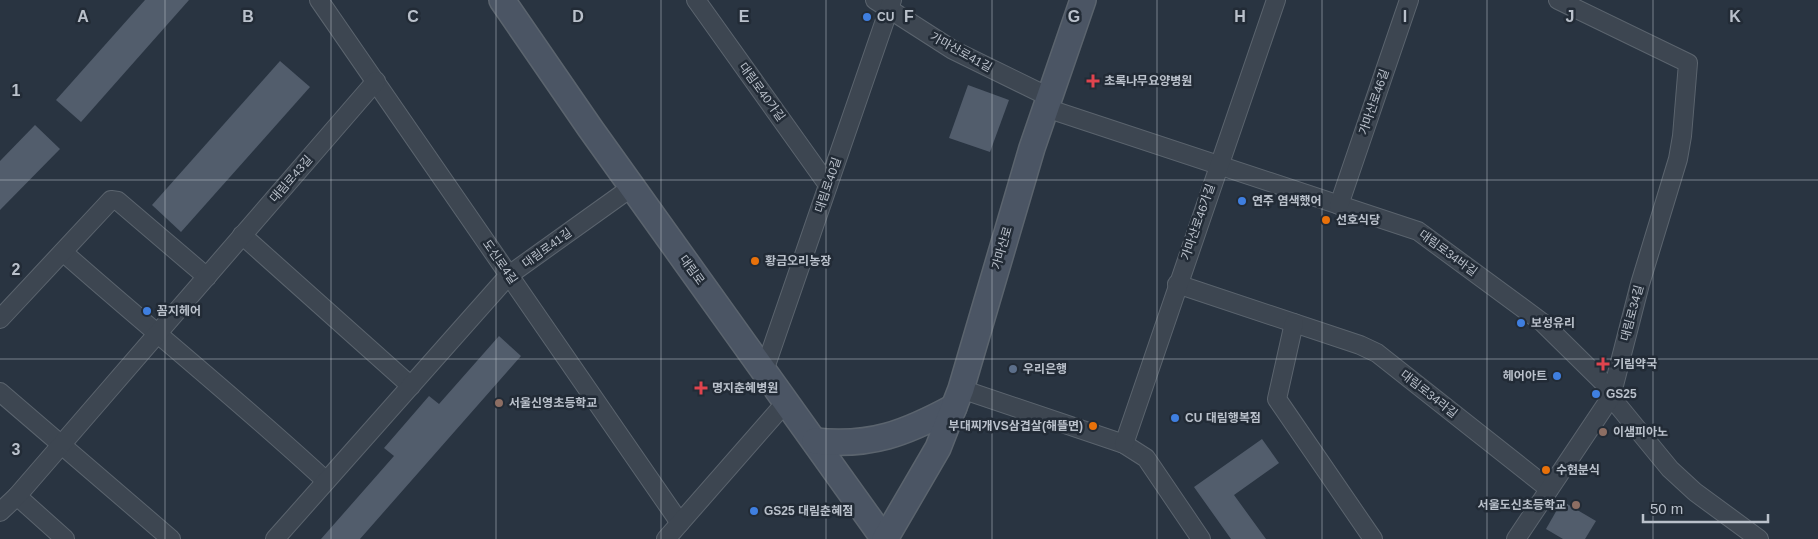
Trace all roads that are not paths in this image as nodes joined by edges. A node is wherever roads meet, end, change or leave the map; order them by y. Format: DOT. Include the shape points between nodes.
graph roads {
  1 [pos="319,0"];
  2 [pos="502,0"];
  3 [pos="696,0"];
  4 [pos="1083,0"];
  5 [pos="1276,0"];
  6 [pos="1409,0"];
  7 [pos="1558,0"];
  8 [pos="885,3"];
  9 [pos="376,81"];
  10 [pos="1048,103"];
  11 [pos="1218,165"];
  12 [pos="828,185"];
  13 [pos="632,187"];
  14 [pos="1339,205"];
  15 [pos="242,235"];
  16 [pos="62,252"];
  17 [pos="509,275"];
  18 [pos="207,276"];
  19 [pos="1177,284"];
  20 [pos="0,319"];
  21 [pos="1294,324"];
  22 [pos="156,335"];
  23 [pos="764,371"];
  24 [pos="411,386"];
  25 [pos="0,392"];
  26 [pos="1611,397"];
  27 [pos="958,398"];
  28 [pos="786,402"];
  29 [pos="815,441"];
  30 [pos="61,444"];
  31 [pos="1124,444"];
  32 [pos="326,481"];
  33 [pos="1549,489"];
  34 [pos="17,496"];
  35 [pos="0,512"];
  36 [pos="680,523"];
  37 [pos="65,539"];
  38 [pos="171,539"];
  39 [pos="275,539"];
  40 [pos="666,539"];
  41 [pos="884,539"];
  42 [pos="1201,539"];
  43 [pos="1374,539"];
  44 [pos="1516,539"];
  45 [pos="1758,539"];
  1 -- 9 [label="street, 도신로4길"];
  2 -- 13 [label="main road, 대림로"];
  3 -- 12 [label="street, 대림로40가길"];
  4 -- 10 [label="main road, 가마산로"];
  5 -- 11 [label="street, 가마산로46가길"];
  6 -- 14 [label="street, 가마산로46길"];
  7 -- 26 [label="street, 대림로34길" via="1688,63 1678,159 1640,284"];
  8 -- 10 [label="street, 가마산로41길" via="953,50"];
  8 -- 12 [label="street, 대림로40길"];
  9 -- 15 [label="street, 대림로43길"];
  9 -- 17 [label="street, 도신로4길"];
  10 -- 11 [label="street"];
  10 -- 27 [label="main road, 가마산로"];
  11 -- 14 [label="street, 대림로34바길"];
  11 -- 19 [label="street, 가마산로46가길"];
  12 -- 23 [label="street, 대림로40길"];
  13 -- 17 [label="street, 대림로41길"];
  13 -- 23 [label="main road, 대림로"];
  14 -- 26 [label="street, 대림로34바길" via="1418,231 1428,238 1543,323 1604,383"];
  15 -- 18 [label="street, 대림로43길"];
  15 -- 24 [label="street"];
  16 -- 18 [label="street" via="112,200 118,201"];
  16 -- 20 [label="street"];
  16 -- 22 [label="street"];
  17 -- 24 [label="street, 대림로41길"];
  17 -- 36 [label="street, 도신로4길"];
  18 -- 22 [label="street, 대림로43길"];
  19 -- 21 [label="street, 대림로34라길"];
  19 -- 31 [label="street, 가마산로46가길"];
  21 -- 33 [label="street, 대림로34라길" via="1377,353"];
  21 -- 43 [label="street" via="1278,399"];
  22 -- 30 [label="street, 대림로43길"];
  22 -- 32 [label="street"];
  23 -- 28 [label="main road, 대림로"];
  24 -- 32 [label="street, 대림로41길"];
  25 -- 30 [label="street"];
  26 -- 33 [label="street, 대림로34길"];
  26 -- 45 [label="street, 대림로34바길" via="1670,469"];
  27 -- 29 [label="main road" via="916,428 886,438 852,443"];
  27 -- 31 [label="street"];
  27 -- 41 [label="main road, 가마산로" via="938,448"];
  28 -- 29 [label="main road, 대림로"];
  28 -- 36 [label="street"];
  29 -- 41 [label="main road, 대림로"];
  30 -- 34 [label="street, 대림로43길"];
  30 -- 38 [label="street"];
  31 -- 42 [label="street" via="1146,458"];
  32 -- 39 [label="street, 대림로41길"];
  33 -- 44 [label="street, 대림로34길"];
  34 -- 35 [label="street, 대림로43길"];
  34 -- 37 [label="street"];
  36 -- 40 [label="street"];
}
